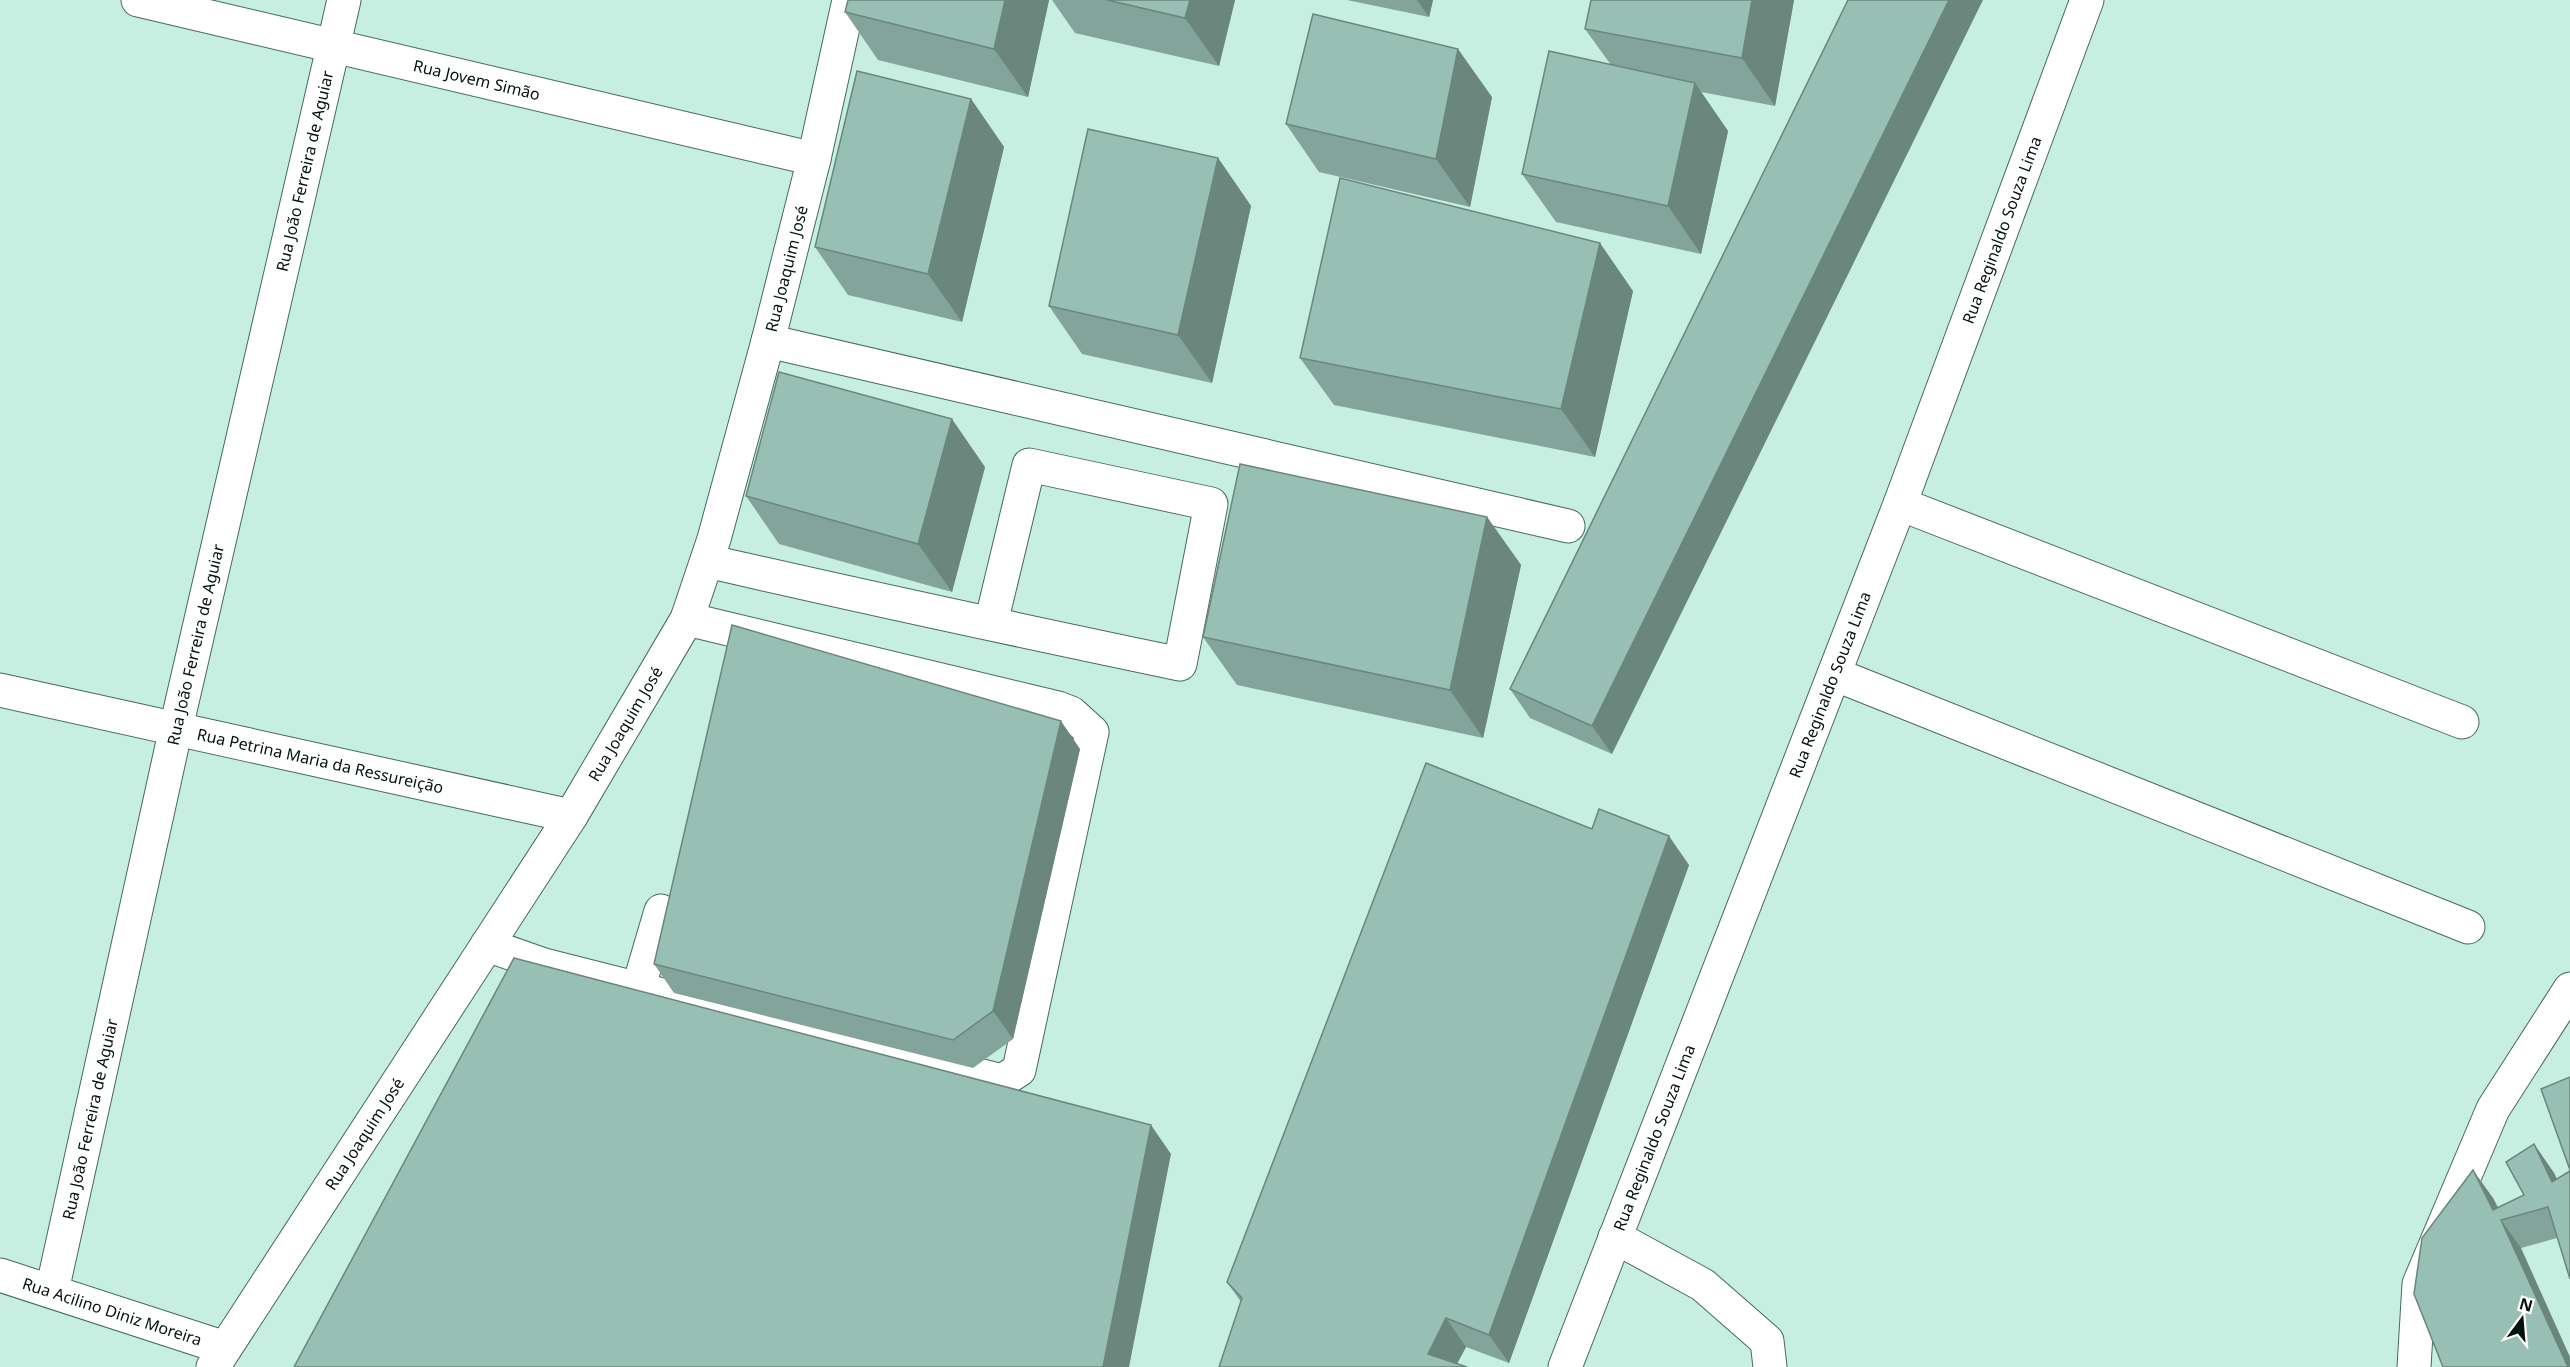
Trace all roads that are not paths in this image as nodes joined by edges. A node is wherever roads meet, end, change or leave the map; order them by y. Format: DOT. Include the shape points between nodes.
graph roads {
  1 [pos="138,0"];
  2 [pos="344,0"];
  3 [pos="849,0"];
  4 [pos="2087,0"];
  5 [pos="335,48"];
  6 [pos="814,159"];
  7 [pos="768,341"];
  8 [pos="1900,504"];
  9 [pos="1568,526"];
  10 [pos="707,561"];
  11 [pos="687,619"];
  12 [pos="991,623"];
  13 [pos="1834,674"];
  14 [pos="0,690"];
  15 [pos="2462,722"];
  16 [pos="176,728"];
  17 [pos="571,816"];
  18 [pos="662,911"];
  19 [pos="2468,927"];
  20 [pos="487,945"];
  21 [pos="638,990"];
  22 [pos="2570,990"];
  23 [pos="1616,1237"];
  24 [pos="0,1275"];
  25 [pos="51,1291"];
  26 [pos="219,1358"];
  27 [pos="1565,1367"];
  28 [pos="1770,1367"];
  29 [pos="2414,1367"];
  1 -- 5 [label="street, Rua Jovem Simão"];
  2 -- 5 [label="street, Rua João Ferreira de Aguiar"];
  3 -- 6 [label="street, Rua Joaquim José"];
  4 -- 8 [label="street, Rua Reginaldo Souza Lima"];
  5 -- 6 [label="street, Rua Jovem Simão"];
  5 -- 16 [label="street, Rua João Ferreira de Aguiar"];
  6 -- 7 [label="street, Rua Joaquim José"];
  7 -- 9 [label="street"];
  7 -- 10 [label="street, Rua Joaquim José"];
  8 -- 13 [label="street, Rua Reginaldo Souza Lima"];
  8 -- 15 [label="street"];
  10 -- 11 [label="street, Rua Joaquim José"];
  10 -- 12 [label="street"];
  11 -- 17 [label="street, Rua Joaquim José"];
  11 -- 21 [label="street" via="1058,708 1071,713 1092,732 1019,1070 1011,1077 1002,1081"];
  12 -- 12 [label="street" via="1180,664 1211,504 1029,465"];
  13 -- 19 [label="street"];
  13 -- 23 [label="street, Rua Reginaldo Souza Lima"];
  14 -- 16 [label="street, Rua Petrina Maria da Ressureição"];
  16 -- 17 [label="street, Rua Petrina Maria da Ressureição"];
  16 -- 25 [label="street, Rua João Ferreira de Aguiar"];
  17 -- 20 [label="street, Rua Joaquim José"];
  18 -- 21 [label="street"];
  20 -- 21 [label="street"];
  20 -- 26 [label="street, Rua Joaquim José"];
  22 -- 29 [label="street" via="2493,1109 2419,1284"];
  23 -- 27 [label="street, Rua Reginaldo Souza Lima"];
  23 -- 28 [label="street" via="1703,1285 1767,1341"];
  24 -- 25 [label="street, Rua Acilino Diniz Moreira"];
  25 -- 26 [label="street, Rua Acilino Diniz Moreira"];
}
